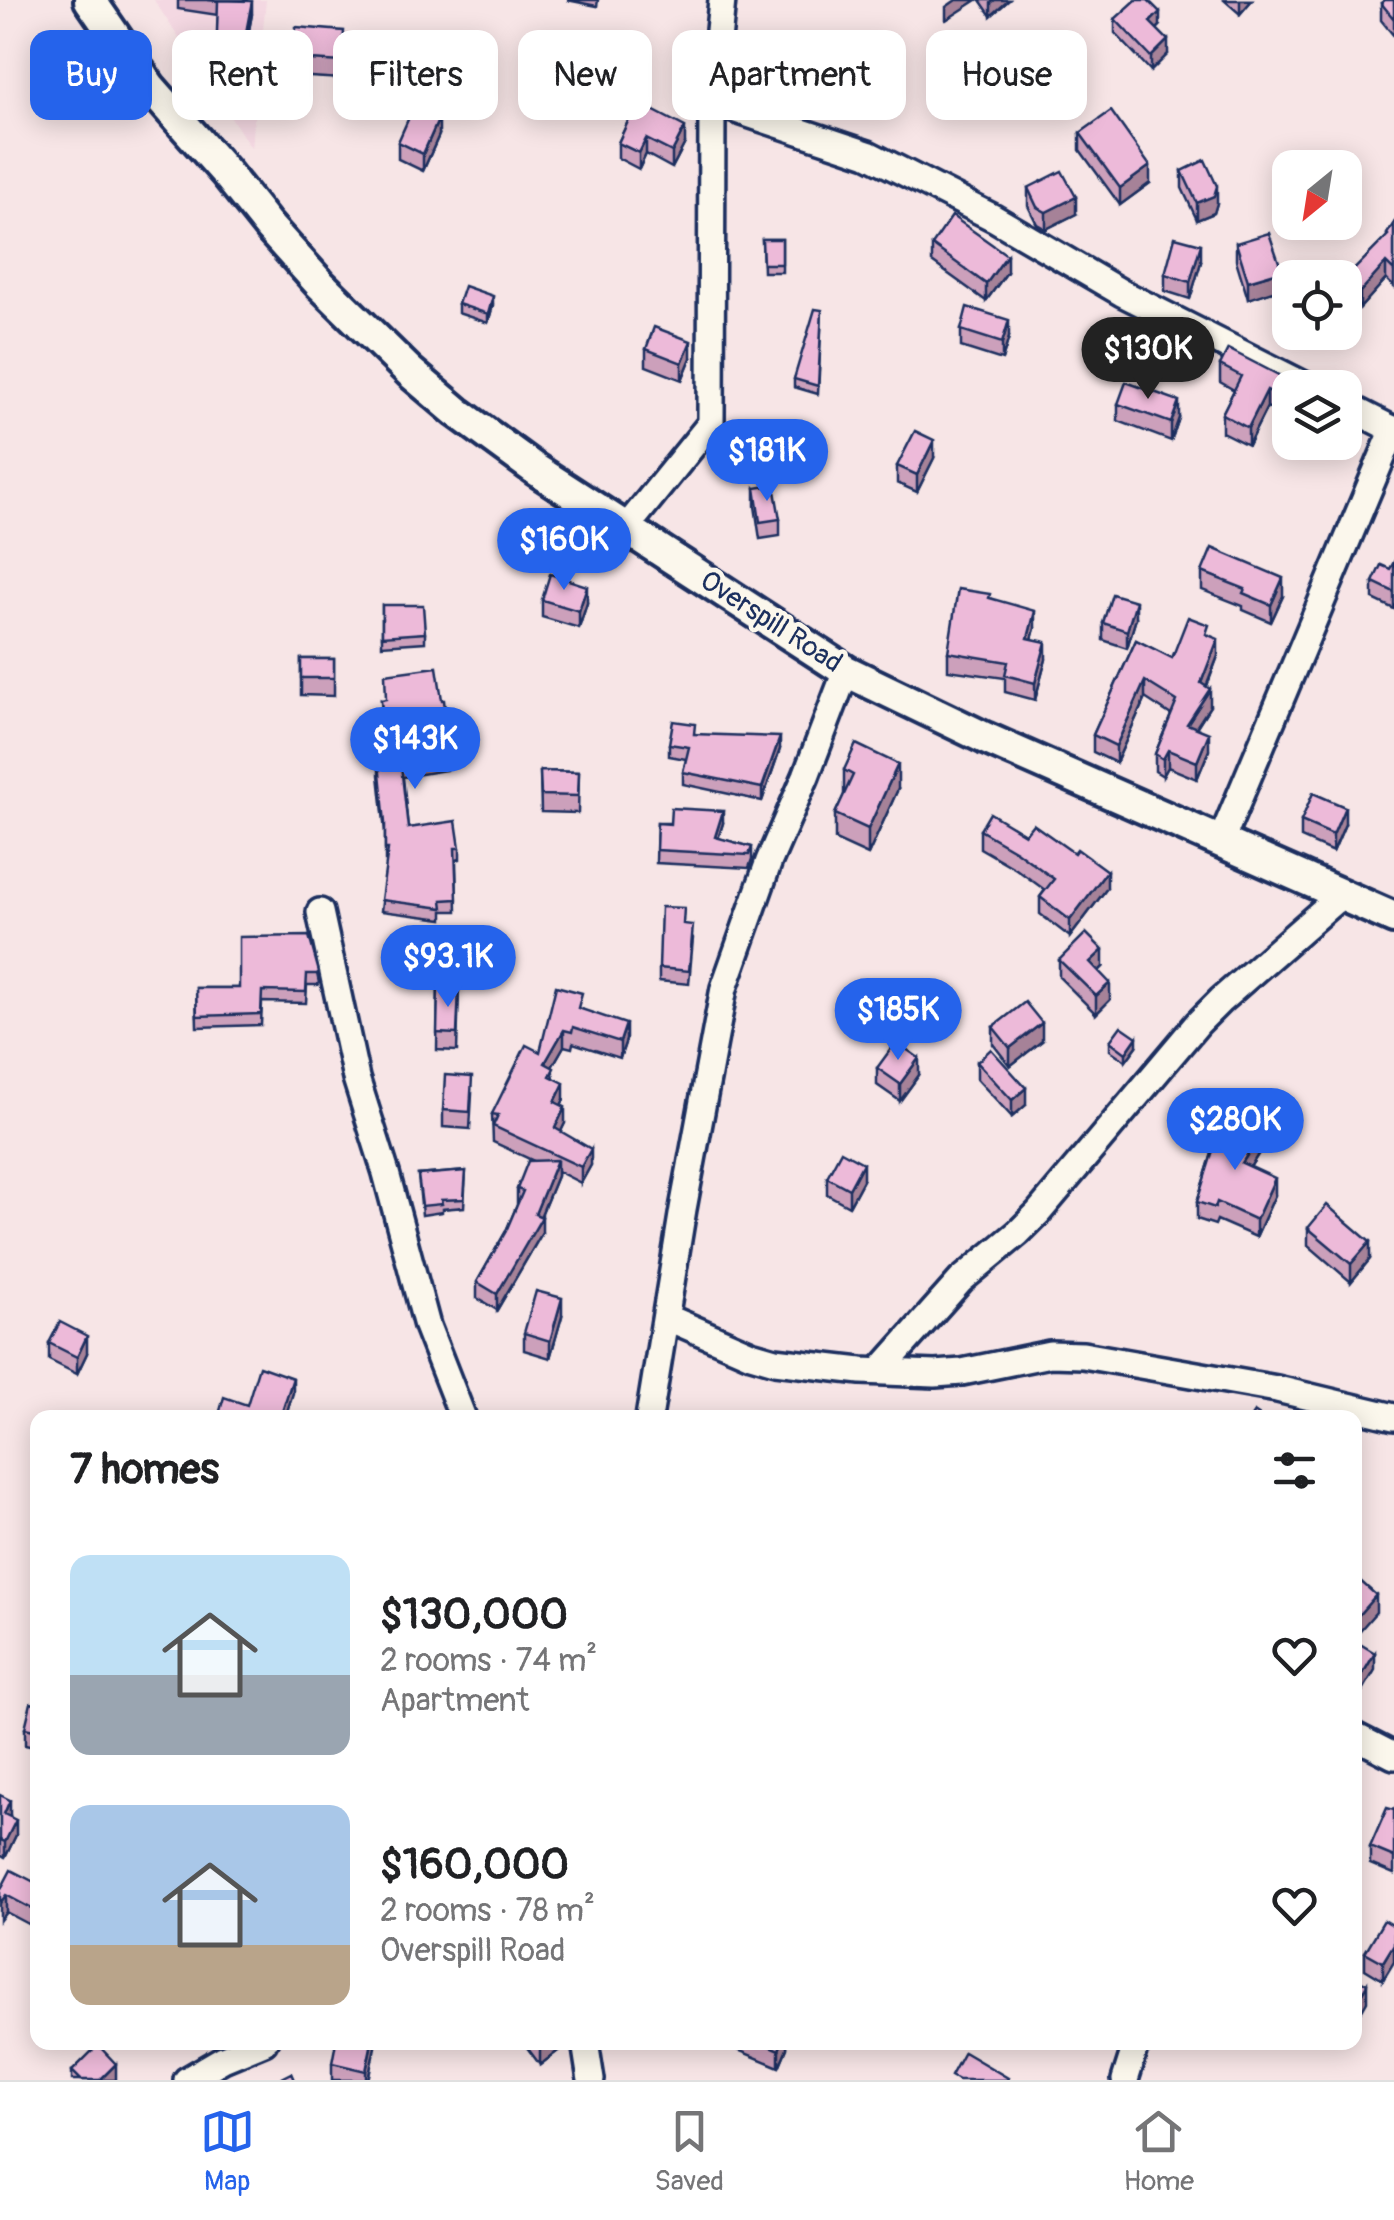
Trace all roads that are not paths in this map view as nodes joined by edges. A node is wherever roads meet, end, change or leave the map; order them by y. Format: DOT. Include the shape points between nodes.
graph roads {
  1 [pos="90,0"];
  2 [pos="722,0"];
  3 [pos="719,30"];
  4 [pos="712,120"];
  5 [pos="766,120"];
  6 [pos="1274,370"];
  7 [pos="1362,414"];
  8 [pos="1394,430"];
  9 [pos="626,528"];
  10 [pos="846,671"];
  11 [pos="1220,840"];
  12 [pos="1342,894"];
  13 [pos="320,912"];
  14 [pos="1394,918"];
  15 [pos="666,1317"];
  16 [pos="880,1371"];
  17 [pos="460,1410"];
  18 [pos="649,1410"];
  19 [pos="1394,1416"];
  20 [pos="1362,1740"];
  21 [pos="1394,1756"];
  22 [pos="245,2050"];
  23 [pos="586,2050"];
  24 [pos="1134,2050"];
  25 [pos="188,2080"];
  26 [pos="591,2080"];
  27 [pos="1125,2080"];
  1 -- 9 [label="street, Overspill Road" via="150,87 366,330 457,412"];
  2 -- 3 [label="street"];
  4 -- 9 [label="street" via="711,423"];
  5 -- 6 [label="street" via="868,154"];
  7 -- 8 [label="street"];
  8 -- 11 [label="street"];
  9 -- 10 [label="street, Overspill Road"];
  10 -- 11 [label="street, Overspill Road"];
  10 -- 15 [label="street" via="724,988"];
  11 -- 12 [label="street, Overspill Road"];
  12 -- 14 [label="street, Overspill Road"];
  12 -- 16 [label="street" via="1198,1023 1038,1213 961,1280"];
  13 -- 17 [label="street" via="356,1078 426,1326"];
  15 -- 16 [label="street" via="762,1359"];
  15 -- 18 [label="street"];
  16 -- 19 [label="street" via="962,1372 1050,1354 1084,1355"];
  20 -- 21 [label="street"];
  22 -- 25 [label="street"];
  23 -- 26 [label="street"];
  24 -- 27 [label="street"];
}
